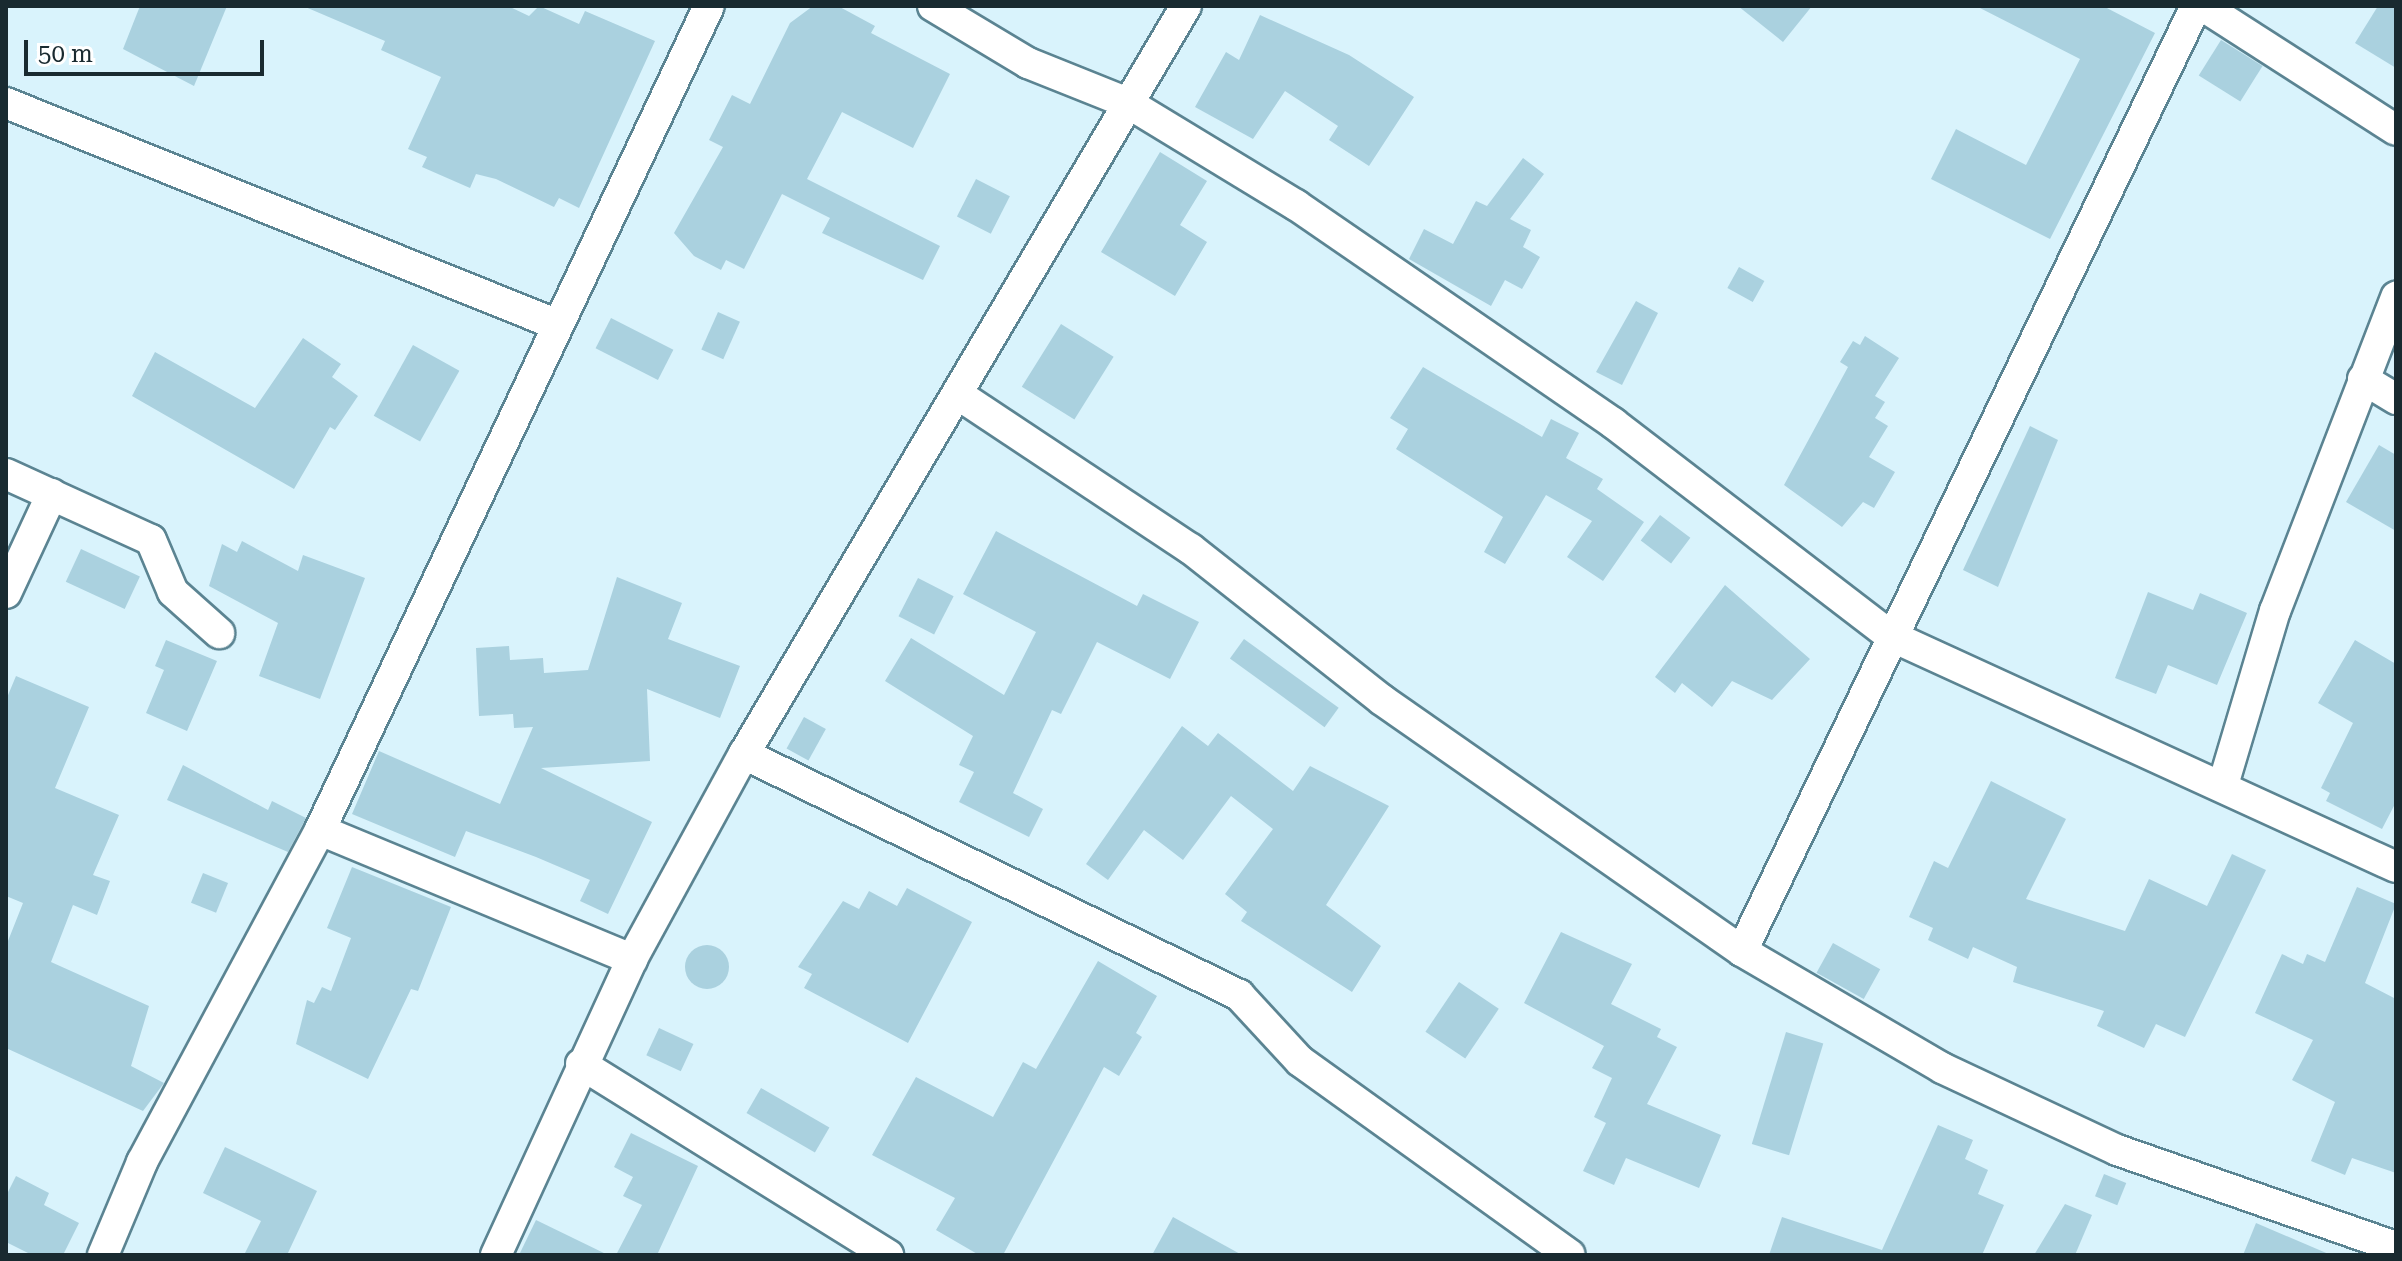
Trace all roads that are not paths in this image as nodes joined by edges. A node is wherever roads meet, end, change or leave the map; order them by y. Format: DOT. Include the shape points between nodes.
graph roads {
  1 [pos="709,6"];
  2 [pos="933,6"];
  3 [pos="1186,6"];
  4 [pos="2196,6"];
  5 [pos="2203,6"];
  6 [pos="6,103"];
  7 [pos="1128,103"];
  8 [pos="2396,130"];
  9 [pos="2396,297"];
  10 [pos="553,323"];
  11 [pos="2363,379"];
  12 [pos="959,395"];
  13 [pos="2396,399"];
  14 [pos="6,474"];
  15 [pos="52,494"];
  16 [pos="6,593"];
  17 [pos="219,633"];
  18 [pos="1891,636"];
  19 [pos="744,754"];
  20 [pos="2223,785"];
  21 [pos="320,830"];
  22 [pos="2396,867"];
  23 [pos="1742,951"];
  24 [pos="632,959"];
  25 [pos="581,1064"];
  26 [pos="2396,1247"];
  27 [pos="103,1255"];
  28 [pos="496,1255"];
  29 [pos="888,1255"];
  30 [pos="1570,1255"];
  1 -- 10 [label="street"];
  2 -- 7 [label="street" via="1028,63"];
  3 -- 7 [label="street"];
  4 -- 18 [label="street"];
  5 -- 8 [label="street"];
  6 -- 10 [label="street"];
  7 -- 12 [label="street"];
  7 -- 18 [label="street" via="1296,205 1613,423"];
  9 -- 11 [label="street"];
  10 -- 21 [label="street"];
  11 -- 13 [label="street"];
  11 -- 20 [label="street" via="2275,611"];
  12 -- 19 [label="street"];
  12 -- 23 [label="street" via="1191,549 1382,700"];
  14 -- 15 [label="street"];
  15 -- 16 [label="street"];
  15 -- 17 [label="street" via="151,540 173,592"];
  18 -- 20 [label="street" via="2084,729"];
  18 -- 23 [label="street"];
  19 -- 24 [label="street"];
  19 -- 30 [label="street" via="1239,995 1300,1061"];
  20 -- 22 [label="street"];
  21 -- 24 [label="street"];
  21 -- 27 [label="street" via="142,1162"];
  23 -- 26 [label="street" via="1942,1068 2117,1150"];
  24 -- 25 [label="street"];
  25 -- 28 [label="street"];
  25 -- 29 [label="street"];
}
